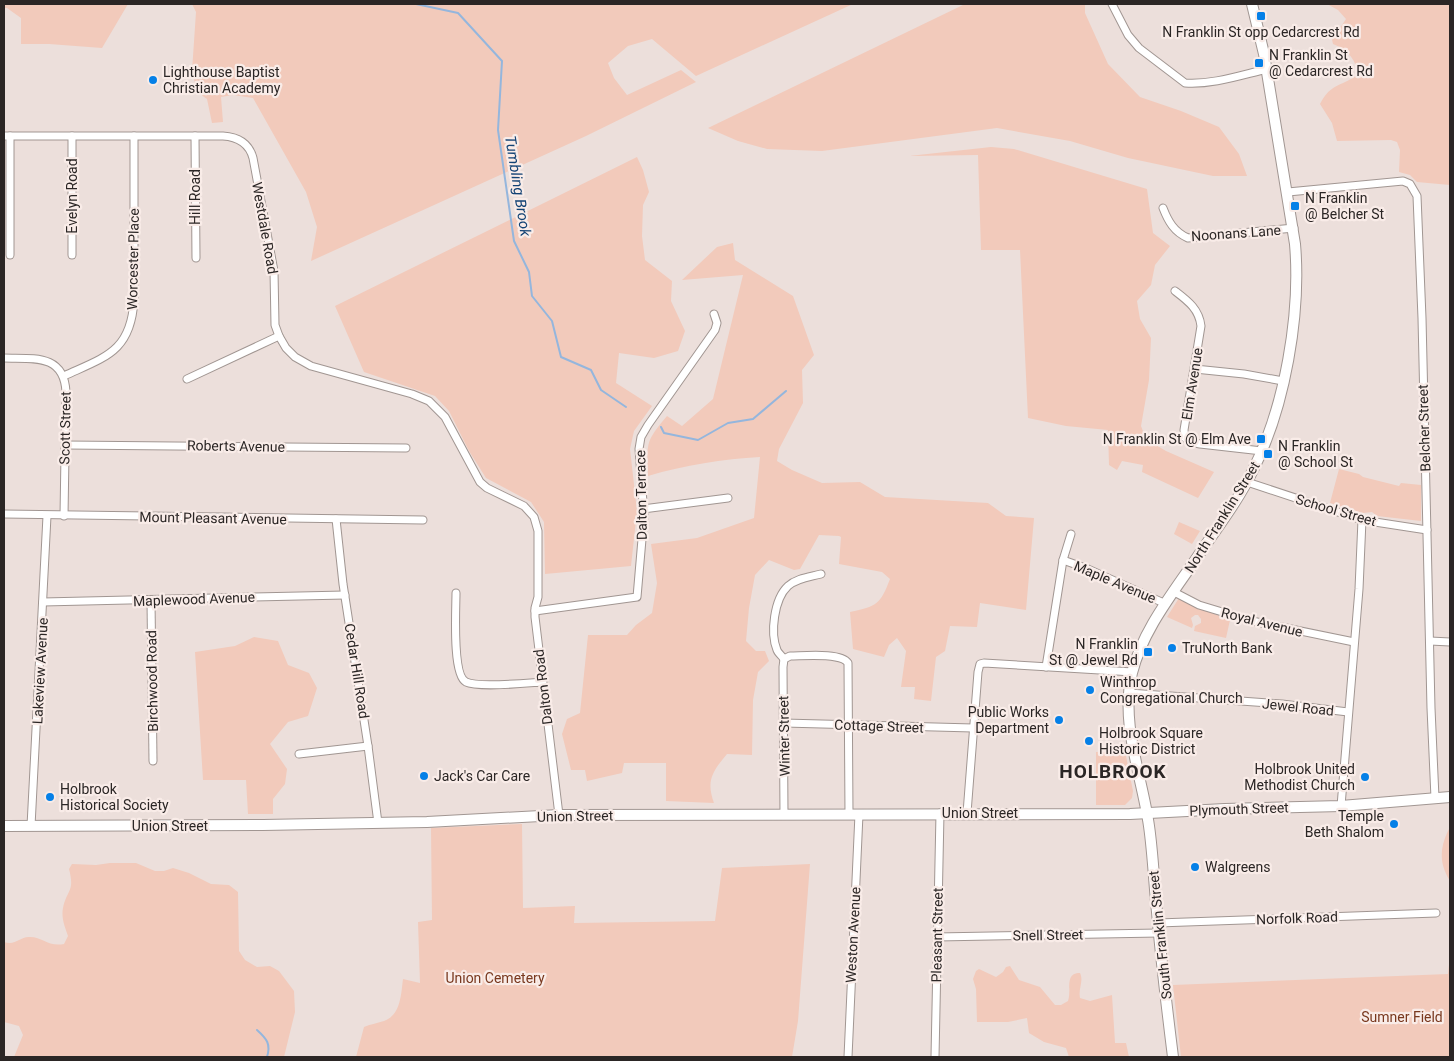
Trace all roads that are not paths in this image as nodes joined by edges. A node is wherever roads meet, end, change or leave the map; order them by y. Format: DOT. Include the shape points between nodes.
graph roads {
  1 [pos="1112,4"];
  2 [pos="1252,4"];
  3 [pos="1267,69"];
  4 [pos="7,136"];
  5 [pos="72,136"];
  6 [pos="134,136"];
  7 [pos="195,136"];
  8 [pos="1288,192"];
  9 [pos="1163,208"];
  10 [pos="1294,228"];
  11 [pos="10,255"];
  12 [pos="72,255"];
  13 [pos="196,258"];
  14 [pos="1175,292"];
  15 [pos="714,314"];
  16 [pos="279,336"];
  17 [pos="4,358"];
  18 [pos="1195,369"];
  19 [pos="64,376"];
  20 [pos="188,379"];
  21 [pos="1283,381"];
  22 [pos="65,445"];
  23 [pos="406,448"];
  24 [pos="1262,452"];
  25 [pos="1247,482"];
  26 [pos="728,498"];
  27 [pos="643,510"];
  28 [pos="4,514"];
  29 [pos="47,516"];
  30 [pos="64,516"];
  31 [pos="336,519"];
  32 [pos="423,520"];
  33 [pos="1362,520"];
  34 [pos="1427,530"];
  35 [pos="1071,534"];
  36 [pos="538,559"];
  37 [pos="1063,560"];
  38 [pos="821,574"];
  39 [pos="1174,592"];
  40 [pos="456,593"];
  41 [pos="345,595"];
  42 [pos="151,600"];
  43 [pos="43,602"];
  44 [pos="1166,604"];
  45 [pos="535,611"];
  46 [pos="1430,641"];
  47 [pos="1354,642"];
  48 [pos="1450,642"];
  49 [pos="784,658"];
  50 [pos="1046,667"];
  51 [pos="1133,672"];
  52 [pos="542,682"];
  53 [pos="1129,693"];
  54 [pos="1348,712"];
  55 [pos="784,724"];
  56 [pos="849,724"];
  57 [pos="973,728"];
  58 [pos="368,746"];
  59 [pos="298,754"];
  60 [pos="153,761"];
  61 [pos="1450,797"];
  62 [pos="1435,798"];
  63 [pos="1341,806"];
  64 [pos="1147,812"];
  65 [pos="940,813"];
  66 [pos="967,813"];
  67 [pos="784,814"];
  68 [pos="854,814"];
  69 [pos="559,815"];
  70 [pos="378,823"];
  71 [pos="31,826"];
  72 [pos="5,829"];
  73 [pos="1436,913"];
  74 [pos="1158,928"];
  75 [pos="937,937"];
  76 [pos="848,1057"];
  77 [pos="935,1057"];
  78 [pos="1173,1057"];
  1 -- 3 [label="street" via="1139,48 1185,82 1214,80"];
  2 -- 3 [label="main road, North Franklin Street"];
  3 -- 8 [label="main road, North Franklin Street"];
  4 -- 5 [label="street, Westdale Road"];
  4 -- 11 [label="street"];
  5 -- 6 [label="street, Westdale Road"];
  5 -- 12 [label="street, Evelyn Road"];
  6 -- 7 [label="street, Westdale Road"];
  6 -- 19 [label="street, Worcester Place" via="134,300 131,324 113,352"];
  7 -- 13 [label="street, Hill Road"];
  7 -- 16 [label="street, Westdale Road" via="236,137 251,152 274,271 274,318"];
  8 -- 10 [label="main road, North Franklin Street"];
  8 -- 34 [label="street, Belcher Street" via="1403,181 1414,189 1419,213"];
  9 -- 10 [label="street, Noonans Lane" via="1169,222 1188,238"];
  10 -- 21 [label="main road, North Franklin Street" via="1296,296"];
  14 -- 18 [label="street, Elm Avenue" via="1200,316"];
  15 -- 27 [label="street, Dalton Terrace" via="715,330 641,437"];
  16 -- 20 [label="street"];
  16 -- 36 [label="street, Westdale Road" via="290,352 306,364 417,396 434,405 448,422 480,482 524,506 532,514 538,528"];
  17 -- 19 [label="street, Scott Street" via="47,361"];
  18 -- 21 [label="street"];
  18 -- 24 [label="street, Elm Avenue" via="1185,438 1200,444"];
  19 -- 22 [label="street, Scott Street"];
  21 -- 24 [label="main road, North Franklin Street"];
  22 -- 23 [label="street, Roberts Avenue"];
  22 -- 30 [label="street, Scott Street"];
  24 -- 25 [label="main road, North Franklin Street"];
  25 -- 33 [label="street, School Street"];
  25 -- 39 [label="main road, North Franklin Street"];
  26 -- 27 [label="street"];
  27 -- 45 [label="street, Dalton Terrace" via="637,597"];
  28 -- 29 [label="street, Mount Pleasant Avenue"];
  29 -- 30 [label="street, Mount Pleasant Avenue"];
  29 -- 43 [label="street, Lakeview Avenue"];
  30 -- 31 [label="street, Mount Pleasant Avenue"];
  31 -- 32 [label="street, Mount Pleasant Avenue"];
  31 -- 41 [label="street, Cedar Hill Road"];
  33 -- 34 [label="street, School Street"];
  33 -- 47 [label="street"];
  34 -- 46 [label="street, Belcher Street"];
  35 -- 37 [label="street, Maple Avenue"];
  36 -- 45 [label="street, Dalton Road"];
  37 -- 44 [label="street, Maple Avenue"];
  37 -- 50 [label="street, Maple Avenue"];
  38 -- 49 [label="street" via="794,582 778,600 775,642"];
  39 -- 44 [label="main road, North Franklin Street"];
  39 -- 47 [label="street, Royal Avenue" via="1199,605 1252,621"];
  40 -- 52 [label="street" via="456,644 458,671 462,679 467,683 480,684"];
  41 -- 42 [label="street, Maplewood Avenue"];
  41 -- 58 [label="street, Cedar Hill Road"];
  42 -- 43 [label="street, Maplewood Avenue"];
  42 -- 60 [label="street, Birchwood Road"];
  43 -- 71 [label="street, Lakeview Avenue"];
  44 -- 51 [label="main road, North Franklin Street" via="1144,643"];
  45 -- 52 [label="street, Dalton Road"];
  46 -- 48 [label="street"];
  46 -- 62 [label="street, Belcher Street"];
  47 -- 54 [label="street"];
  49 -- 55 [label="street, Winter Street"];
  49 -- 56 [label="street, Weston Avenue" via="828,656 847,660"];
  50 -- 51 [label="street"];
  50 -- 57 [label="street" via="980,664"];
  51 -- 53 [label="main road, North Franklin Street"];
  52 -- 69 [label="street, Dalton Road"];
  53 -- 54 [label="street, Jewel Road"];
  53 -- 64 [label="main road, North Franklin Street" via="1132,742"];
  54 -- 63 [label="street"];
  55 -- 56 [label="street, Cottage Street"];
  55 -- 67 [label="street, Winter Street"];
  56 -- 57 [label="street, Cottage Street"];
  56 -- 68 [label="street, Weston Avenue"];
  57 -- 66 [label="street"];
  58 -- 59 [label="street"];
  58 -- 70 [label="street, Cedar Hill Road"];
  61 -- 62 [label="main road, Plymouth Street"];
  62 -- 63 [label="main road, Plymouth Street"];
  63 -- 64 [label="main road, Plymouth Street"];
  64 -- 66 [label="main road, Union Street"];
  64 -- 74 [label="main road, South Franklin Street"];
  65 -- 66 [label="main road, Union Street"];
  65 -- 68 [label="main road, Union Street"];
  65 -- 75 [label="street, Pleasant Street"];
  67 -- 68 [label="main road, Union Street"];
  67 -- 69 [label="main road, Union Street"];
  68 -- 76 [label="street, Weston Avenue"];
  69 -- 70 [label="main road, Union Street"];
  70 -- 71 [label="main road, Union Street"];
  71 -- 72 [label="main road, Union Street"];
  73 -- 74 [label="street, Norfolk Road"];
  74 -- 75 [label="street, Snell Street"];
  74 -- 78 [label="main road, South Franklin Street"];
  75 -- 77 [label="street, Pleasant Street"];
}
